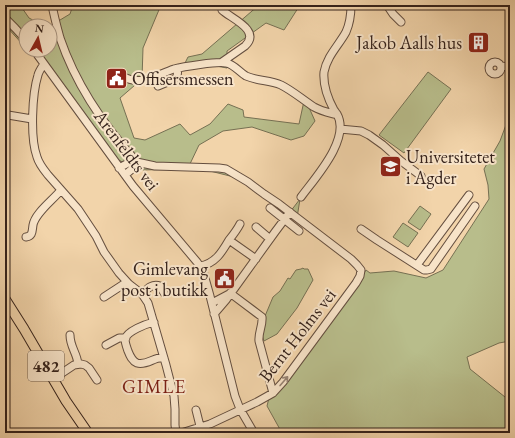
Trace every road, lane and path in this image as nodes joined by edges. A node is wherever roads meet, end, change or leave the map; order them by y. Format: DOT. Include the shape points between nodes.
graph roads {
  1 [pos="52,5"];
  2 [pos="351,5"];
  3 [pos="387,5"];
  4 [pos="222,10"];
  5 [pos="5,18"];
  6 [pos="401,22"];
  7 [pos="18,31"];
  8 [pos="40,58"];
  9 [pos="222,62"];
  10 [pos="44,64"];
  11 [pos="501,66"];
  12 [pos="510,67"];
  13 [pos="178,68"];
  14 [pos="122,76"];
  15 [pos="158,86"];
  16 [pos="337,115"];
  17 [pos="5,117"];
  18 [pos="32,119"];
  19 [pos="340,129"];
  20 [pos="137,162"];
  21 [pos="119,168"];
  22 [pos="125,175"];
  23 [pos="421,176"];
  24 [pos="61,190"];
  25 [pos="469,195"];
  26 [pos="301,197"];
  27 [pos="475,206"];
  28 [pos="270,208"];
  29 [pos="290,212"];
  30 [pos="284,220"];
  31 [pos="240,224"];
  32 [pos="256,228"];
  33 [pos="361,229"];
  34 [pos="299,231"];
  35 [pos="26,237"];
  36 [pos="270,239"];
  37 [pos="229,240"];
  38 [pos="256,259"];
  39 [pos="417,265"];
  40 [pos="200,266"];
  41 [pos="128,282"];
  42 [pos="164,293"];
  43 [pos="230,293"];
  44 [pos="142,294"];
  45 [pos="104,297"];
  46 [pos="5,298"];
  47 [pos="212,303"];
  48 [pos="214,314"];
  49 [pos="154,322"];
  50 [pos="70,335"];
  51 [pos="126,338"];
  52 [pos="106,345"];
  53 [pos="164,358"];
  54 [pos="78,364"];
  55 [pos="53,379"];
  56 [pos="97,380"];
  57 [pos="273,392"];
  58 [pos="196,410"];
  59 [pos="240,410"];
  60 [pos="200,426"];
  61 [pos="88,433"];
  62 [pos="176,433"];
  63 [pos="181,433"];
  64 [pos="254,433"];
  1 -- 20 [label="street" via="60,38 81,86 109,129"];
  2 -- 16 [label="street" via="346,32 328,59 325,70 326,91"];
  3 -- 6 [label="street"];
  4 -- 9 [label="street" via="246,27 250,37 248,43"];
  5 -- 7 [label="street"];
  8 -- 10 [label="street, Arenfeldts vei"];
  9 -- 13 [label="street"];
  9 -- 16 [label="street" via="230,64 248,76 280,84 315,107"];
  10 -- 18 [label="street" via="34,93"];
  10 -- 21 [label="street, Arenfeldts vei"];
  11 -- 12 [label="street"];
  13 -- 14 [label="street" via="147,80 132,80"];
  13 -- 15 [label="street" via="175,79"];
  16 -- 19 [label="street"];
  17 -- 18 [label="street" via="8,115"];
  18 -- 24 [label="street" via="37,157"];
  19 -- 23 [label="street" via="361,131 369,135"];
  19 -- 26 [label="street" via="338,141 329,159"];
  20 -- 21 [label="street" via="132,161"];
  20 -- 22 [label="street"];
  20 -- 29 [label="street" via="155,166 226,169"];
  21 -- 22 [label="street, Arenfeldts vei"];
  22 -- 40 [label="street, Arenfeldts vei"];
  24 -- 35 [label="street" via="37,216 31,234"];
  24 -- 41 [label="street" via="78,209 111,263"];
  25 -- 39 [label="street"];
  27 -- 39 [label="street" via="431,269 424,270"];
  28 -- 30 [label="street"];
  29 -- 30 [label="street"];
  57 -- 29 [label="street, Bernt Holms vei, one-way" via="294,368 360,276 358,265"];
  30 -- 34 [label="street"];
  30 -- 36 [label="street"];
  31 -- 37 [label="street"];
  32 -- 36 [label="street"];
  33 -- 39 [label="street"];
  36 -- 38 [label="street"];
  37 -- 38 [label="street"];
  37 -- 40 [label="street" via="215,260"];
  38 -- 43 [label="street"];
  40 -- 47 [label="street, Arenfeldts vei"];
  41 -- 44 [label="street"];
  41 -- 45 [label="street"];
  42 -- 44 [label="street" via="160,286 154,285"];
  43 -- 47 [label="street"];
  43 -- 48 [label="street"];
  43 -- 57 [label="street" via="262,317 259,341"];
  44 -- 49 [label="street"];
  46 -- 55 [label="main road, 482"];
  47 -- 48 [label="street, Arenfeldts vei"];
  48 -- 59 [label="street, Arenfeldts vei"];
  49 -- 51 [label="street" via="137,328"];
  49 -- 53 [label="street"];
  50 -- 54 [label="street"];
  51 -- 52 [label="street"];
  51 -- 53 [label="street" via="128,351 137,363 144,364 160,357"];
  53 -- 62 [label="street" via="174,396"];
  54 -- 55 [label="street"];
  54 -- 56 [label="street" via="88,368"];
  55 -- 61 [label="main road, 482"];
  57 -- 59 [label="street, Bernt Holms vei"];
  58 -- 60 [label="street"];
  59 -- 60 [label="street, Bernt Holms vei"];
  59 -- 64 [label="street, Arenfeldts vei"];
  60 -- 63 [label="street, Bernt Holms vei"];
}
